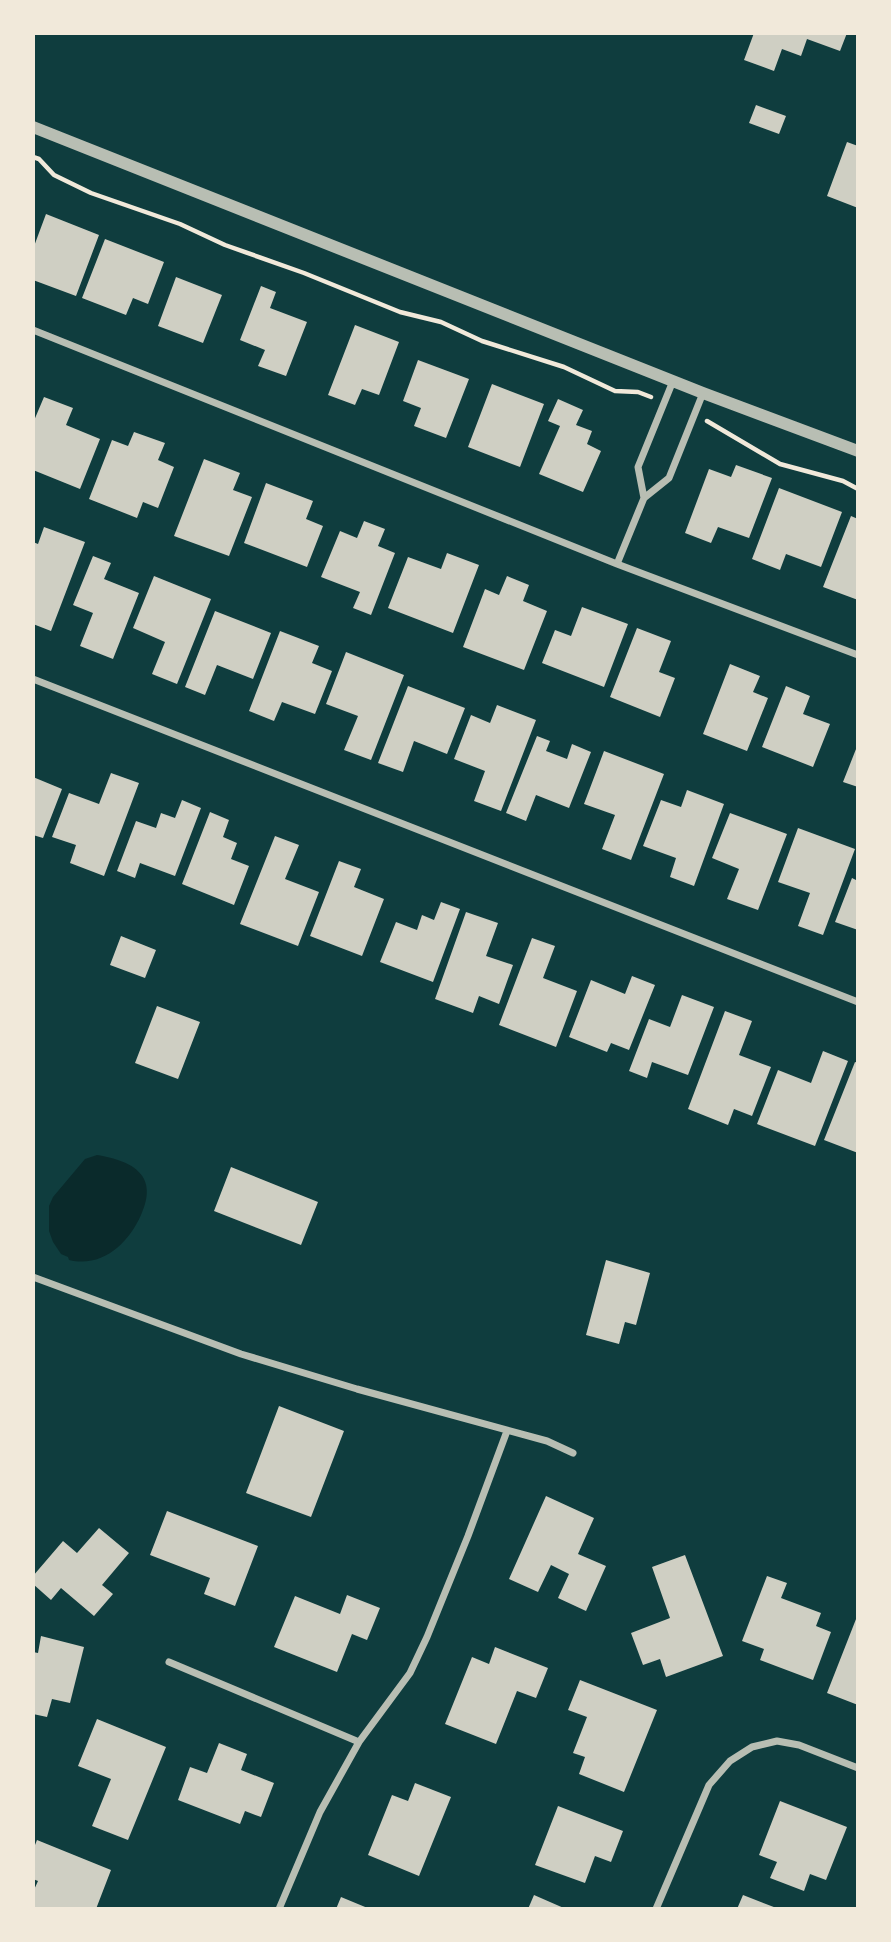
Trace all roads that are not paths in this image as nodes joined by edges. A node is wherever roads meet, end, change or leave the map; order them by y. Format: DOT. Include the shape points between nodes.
graph roads {
  1 [pos="33,127"];
  2 [pos="33,330"];
  3 [pos="674,381"];
  4 [pos="703,393"];
  5 [pos="858,451"];
  6 [pos="644,498"];
  7 [pos="617,564"];
  8 [pos="858,654"];
  9 [pos="33,679"];
  10 [pos="858,1002"];
  11 [pos="33,1277"];
  12 [pos="507,1431"];
  13 [pos="573,1453"];
  14 [pos="169,1662"];
  15 [pos="359,1742"];
  16 [pos="858,1768"];
  17 [pos="279,1909"];
  18 [pos="656,1909"];
  1 -- 3 [label="street"];
  2 -- 7 [label="street"];
  3 -- 4 [label="street"];
  3 -- 6 [label="street" via="638,467"];
  4 -- 5 [label="street"];
  4 -- 6 [label="street" via="669,478"];
  6 -- 7 [label="street"];
  7 -- 8 [label="street"];
  9 -- 10 [label="street"];
  11 -- 12 [label="street" via="241,1354"];
  12 -- 13 [label="street"];
  12 -- 15 [label="street" via="410,1673"];
  14 -- 15 [label="street"];
  15 -- 17 [label="street" via="320,1812"];
  16 -- 18 [label="street" via="777,1741 752,1747 730,1761 709,1784"];
}
